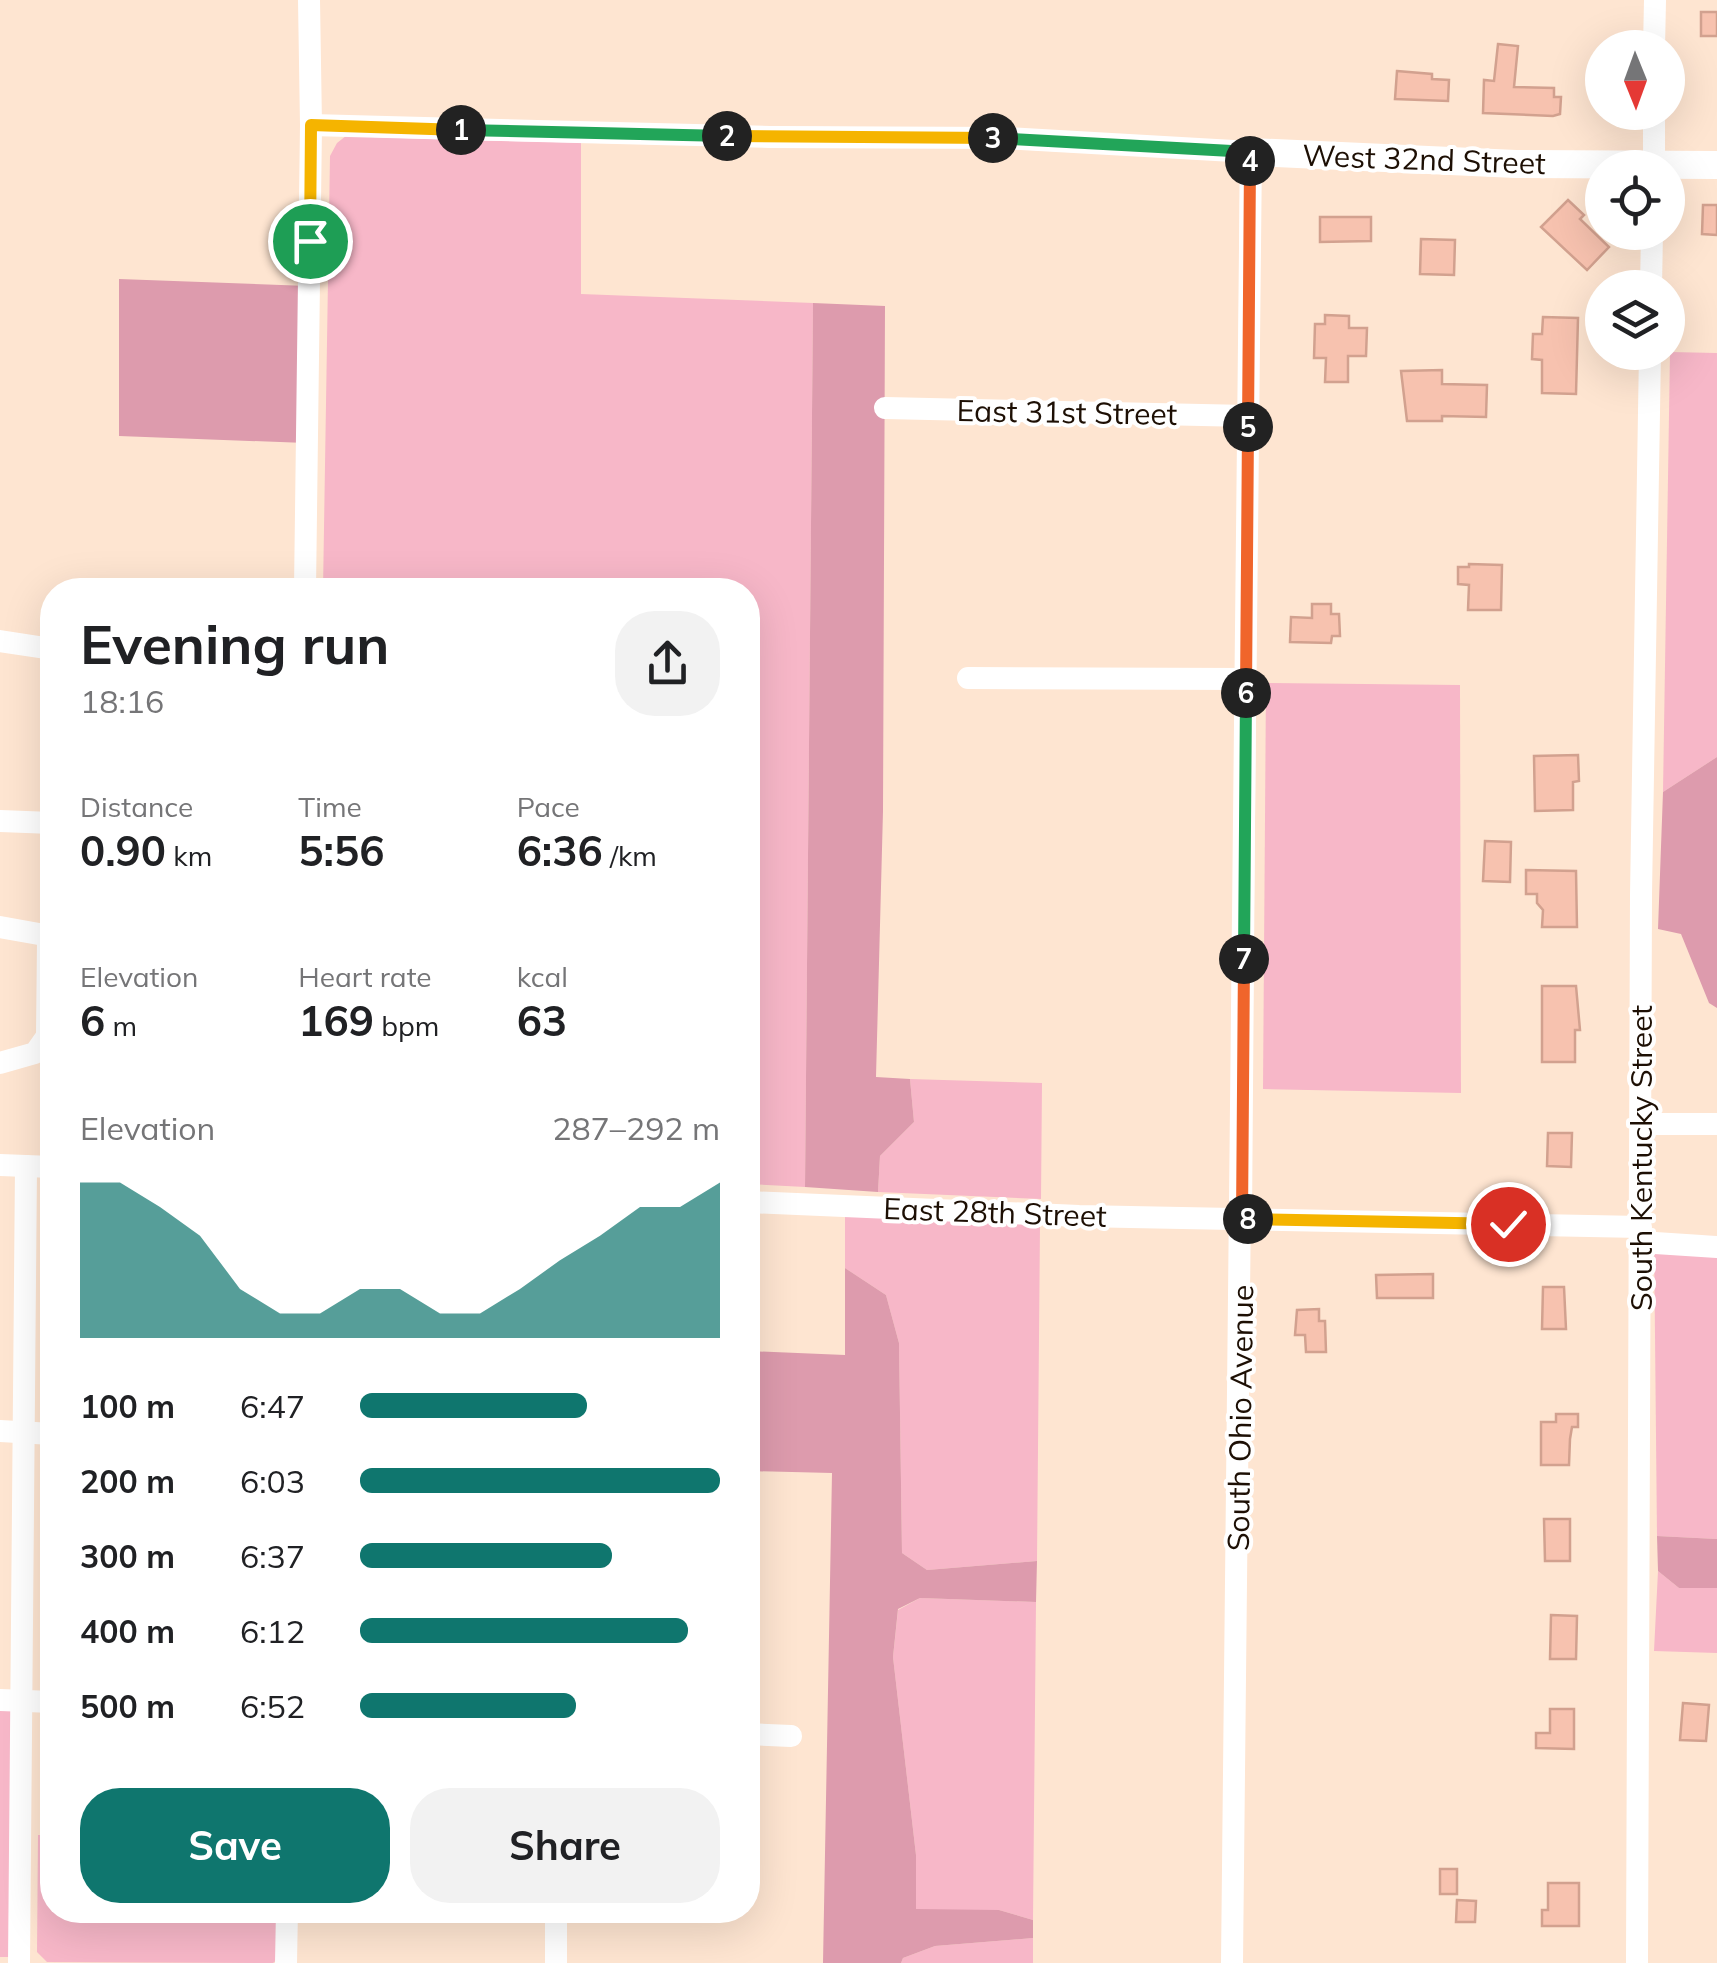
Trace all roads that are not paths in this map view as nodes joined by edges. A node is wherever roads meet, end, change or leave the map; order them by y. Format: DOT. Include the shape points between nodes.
graph roads {
  1 [pos="309,0"];
  2 [pos="1655,0"];
  3 [pos="1654,30"];
  4 [pos="311,125"];
  5 [pos="1250,152"];
  6 [pos="1585,165"];
  7 [pos="1717,165"];
  8 [pos="1685,166"];
  9 [pos="1650,370"];
  10 [pos="885,408"];
  11 [pos="1248,416"];
  12 [pos="305,578"];
  13 [pos="0,640"];
  14 [pos="40,647"];
  15 [pos="968,678"];
  16 [pos="1246,679"];
  17 [pos="0,822"];
  18 [pos="40,822"];
  19 [pos="0,927"];
  20 [pos="40,931"];
  21 [pos="40,1046"];
  22 [pos="0,1063"];
  23 [pos="1641,1124"];
  24 [pos="1717,1124"];
  25 [pos="0,1165"];
  26 [pos="26,1166"];
  27 [pos="40,1167"];
  28 [pos="760,1203"];
  29 [pos="1242,1219"];
  30 [pos="1640,1234"];
  31 [pos="1717,1246"];
  32 [pos="12,1431"];
  33 [pos="40,1433"];
  34 [pos="11,1700"];
  35 [pos="40,1701"];
  36 [pos="760,1735"];
  37 [pos="791,1736"];
  38 [pos="287,1923"];
  39 [pos="556,1923"];
  40 [pos="19,1963"];
  41 [pos="286,1963"];
  42 [pos="556,1963"];
  43 [pos="1232,1963"];
  44 [pos="1638,1963"];
  1 -- 4 [label="street"];
  2 -- 3 [label="street"];
  4 -- 5 [label="street" via="1005,138"];
  4 -- 12 [label="street"];
  5 -- 6 [label="street, West 32nd Street"];
  5 -- 11 [label="street, South Ohio Avenue"];
  7 -- 8 [label="street, West 32nd Street"];
  9 -- 23 [label="street, South Kentucky Street"];
  10 -- 11 [label="street, East 31st Street"];
  11 -- 16 [label="street, South Ohio Avenue"];
  13 -- 14 [label="street"];
  15 -- 16 [label="street"];
  16 -- 29 [label="street, South Ohio Avenue"];
  17 -- 18 [label="street"];
  19 -- 20 [label="street"];
  21 -- 22 [label="street"];
  23 -- 24 [label="street"];
  23 -- 30 [label="street, South Kentucky Street"];
  25 -- 26 [label="street"];
  26 -- 27 [label="street"];
  26 -- 32 [label="street"];
  28 -- 29 [label="street, East 28th Street"];
  29 -- 30 [label="street, East 28th Street"];
  29 -- 43 [label="street, South Ohio Avenue"];
  30 -- 31 [label="street, East 28th Street"];
  30 -- 44 [label="street, South Kentucky Street"];
  32 -- 33 [label="street"];
  32 -- 34 [label="street"];
  34 -- 35 [label="street"];
  34 -- 40 [label="street"];
  36 -- 37 [label="street"];
  38 -- 41 [label="street"];
  39 -- 42 [label="street"];
}
